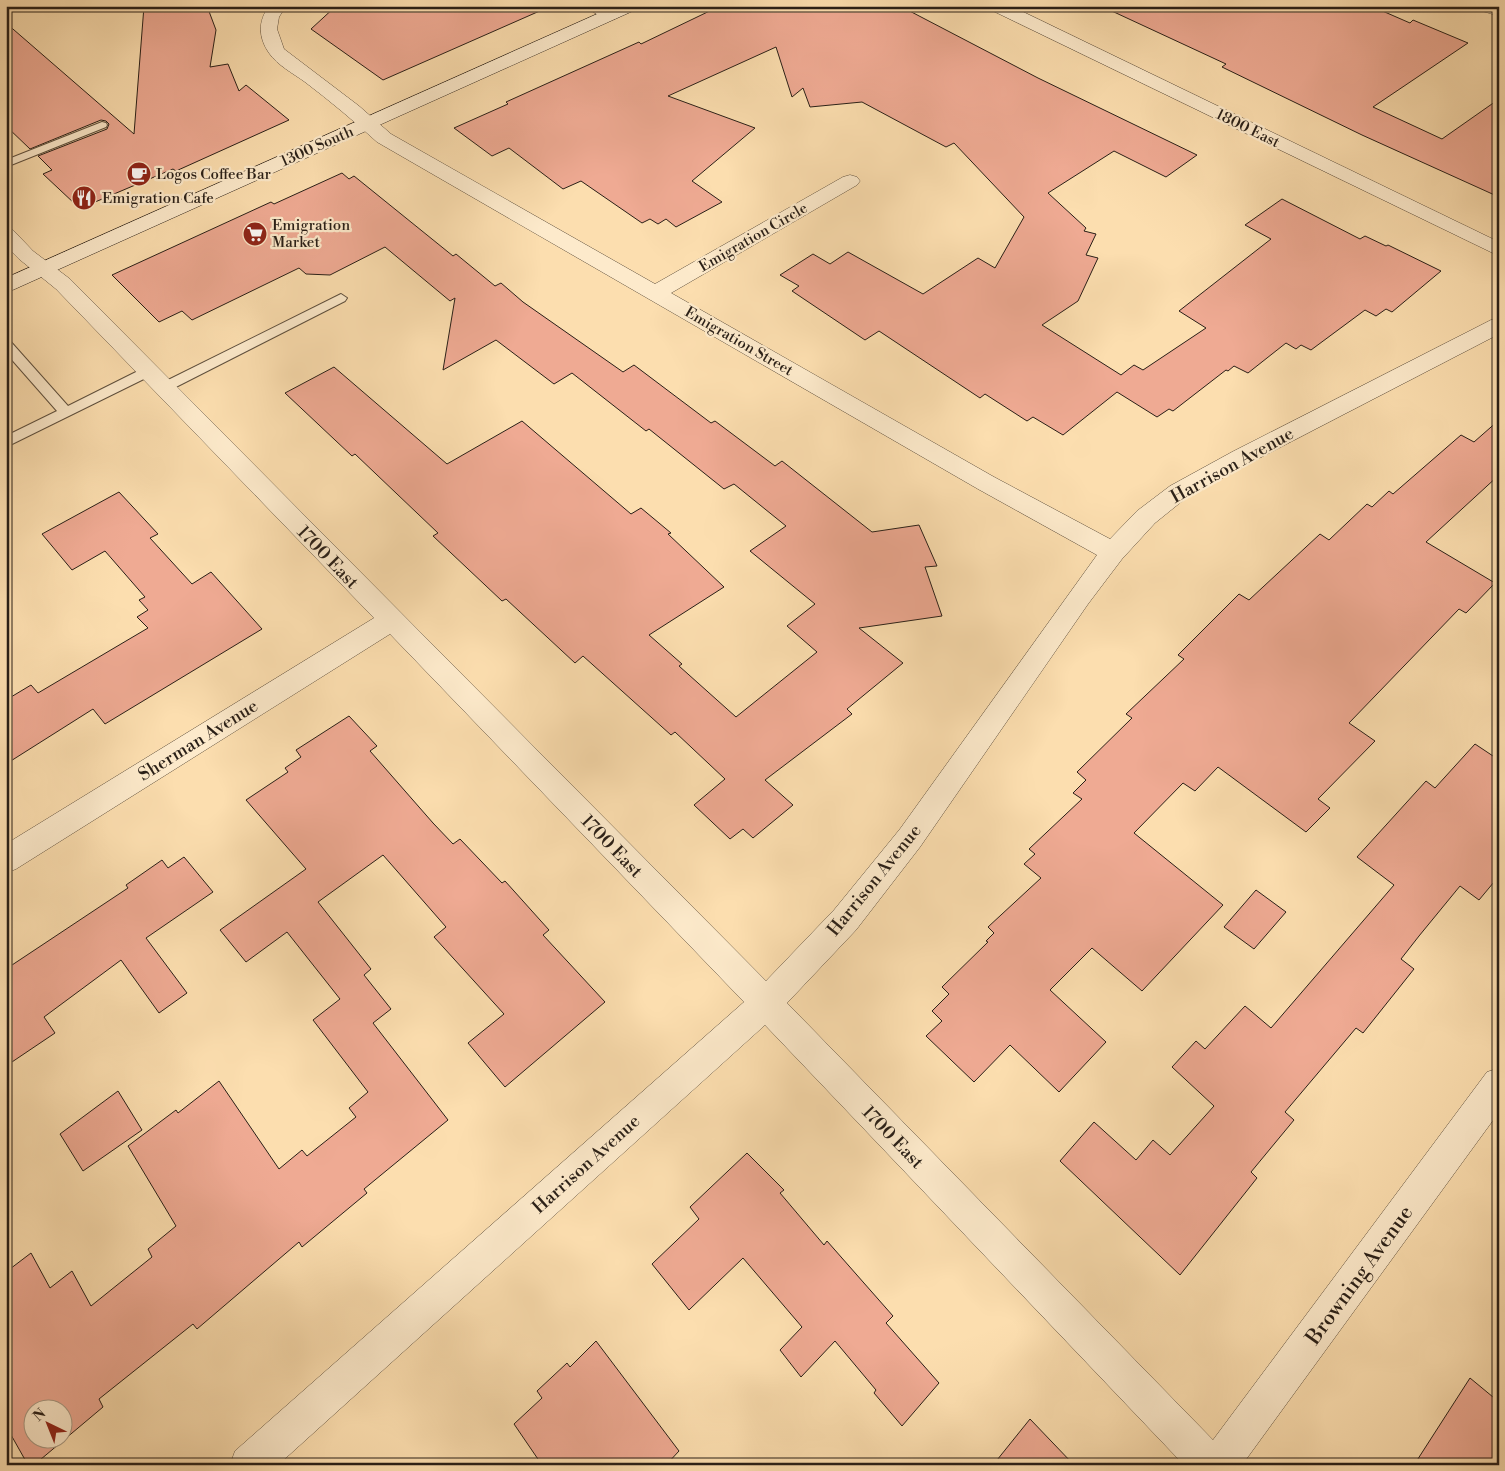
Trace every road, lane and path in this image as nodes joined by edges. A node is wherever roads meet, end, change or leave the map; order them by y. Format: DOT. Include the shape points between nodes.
graph roads {
  1 [pos="278,6"];
  2 [pos="628,6"];
  3 [pos="997,6"];
  4 [pos="1485,6"];
  5 [pos="601,11"];
  6 [pos="1499,11"];
  7 [pos="368,123"];
  8 [pos="102,125"];
  9 [pos="6,164"];
  10 [pos="850,181"];
  11 [pos="6,234"];
  12 [pos="1499,250"];
  13 [pos="44,269"];
  14 [pos="6,286"];
  15 [pos="656,293"];
  16 [pos="341,298"];
  17 [pos="1499,325"];
  18 [pos="6,345"];
  19 [pos="157,379"];
  20 [pos="66,412"];
  21 [pos="6,442"];
  22 [pos="1113,552"];
  23 [pos="390,621"];
  24 [pos="6,860"];
  25 [pos="765,1004"];
  26 [pos="1499,1084"];
  27 [pos="249,1465"];
  28 [pos="1210,1465"];
  29 [pos="1218,1465"];
  1 -- 7 [label="street, Emigration Street" via="268,31 277,52"];
  2 -- 5 [label="street, 1300 South"];
  3 -- 12 [label="street, 1800 East"];
  4 -- 6 [label="street"];
  5 -- 7 [label="street, 1300 South"];
  7 -- 13 [label="street, 1300 South"];
  7 -- 15 [label="street, Emigration Street" via="404,150"];
  8 -- 9 [label="lane"];
  10 -- 15 [label="street, Emigration Circle"];
  11 -- 13 [label="street, 1700 East"];
  13 -- 14 [label="street, 1300 South"];
  13 -- 19 [label="street, 1700 East" via="63,284"];
  15 -- 22 [label="street, Emigration Street" via="986,483"];
  16 -- 19 [label="lane"];
  17 -- 22 [label="street, Harrison Avenue" via="1178,492 1146,517"];
  18 -- 20 [label="lane"];
  19 -- 20 [label="lane"];
  19 -- 23 [label="street, 1700 East"];
  20 -- 21 [label="lane"];
  22 -- 25 [label="street, Harrison Avenue" via="910,838 845,920"];
  23 -- 24 [label="street, Sherman Avenue"];
  23 -- 25 [label="street, 1700 East"];
  25 -- 27 [label="street, Harrison Avenue"];
  25 -- 28 [label="street, 1700 East"];
  26 -- 29 [label="street, Browning Avenue"];
}
